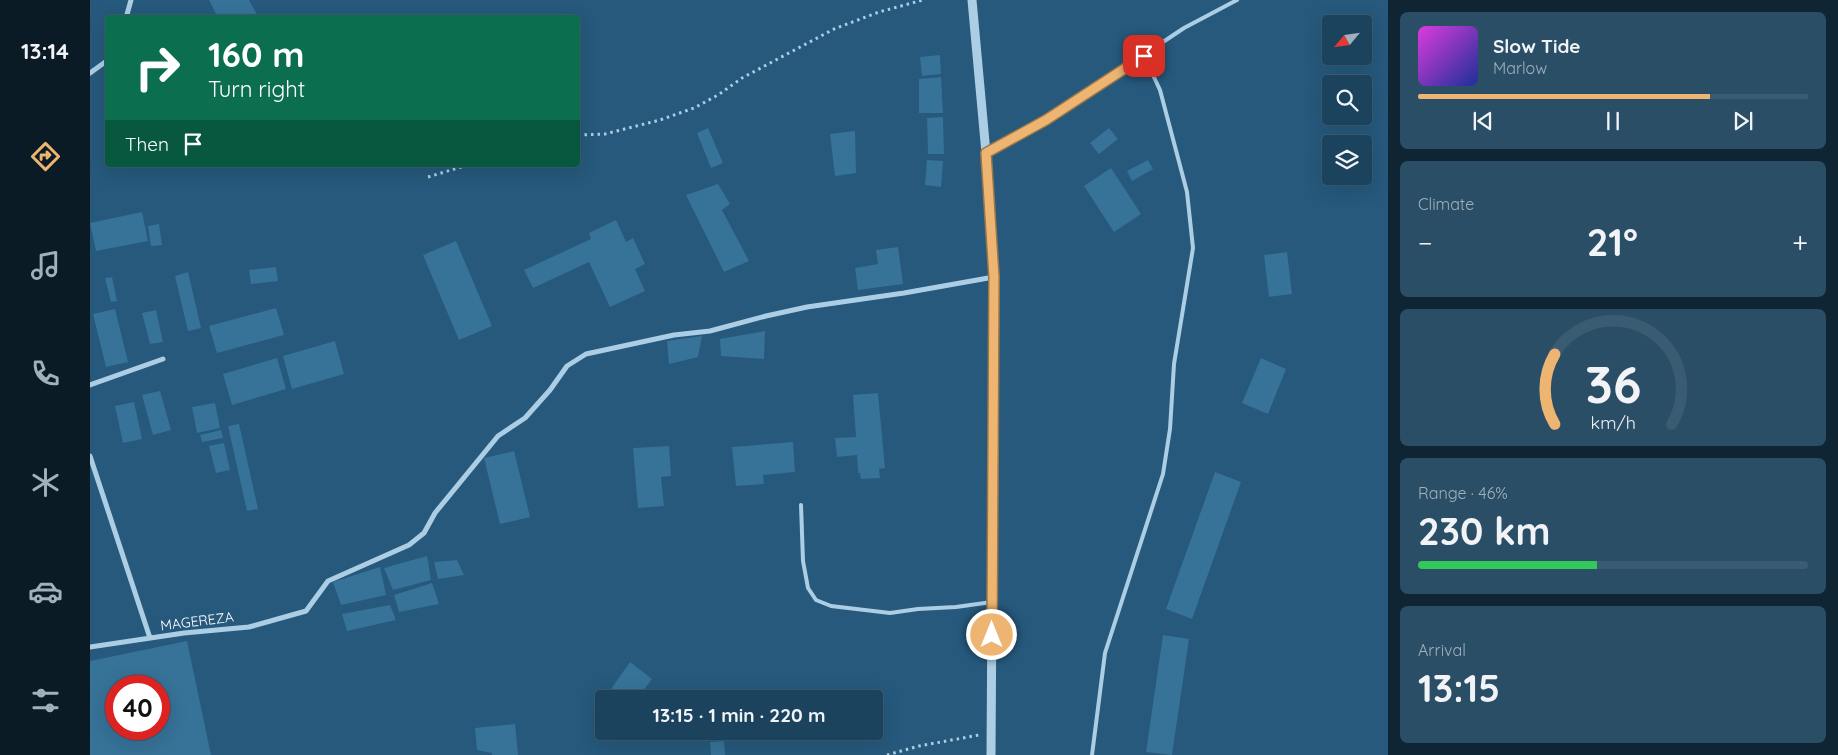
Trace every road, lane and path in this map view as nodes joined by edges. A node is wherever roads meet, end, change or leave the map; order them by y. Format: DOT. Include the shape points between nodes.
graph roads {
  1 [pos="131,0"];
  2 [pos="923,0"];
  3 [pos="972,0"];
  4 [pos="1237,0"];
  5 [pos="127,15"];
  6 [pos="1144,56"];
  7 [pos="105,62"];
  8 [pos="90,73"];
  9 [pos="580,136"];
  10 [pos="986,153"];
  11 [pos="461,167"];
  12 [pos="428,177"];
  13 [pos="994,277"];
  14 [pos="162,359"];
  15 [pos="90,385"];
  16 [pos="90,456"];
  17 [pos="801,505"];
  18 [pos="992,602"];
  19 [pos="150,638"];
  20 [pos="90,647"];
  21 [pos="992,732"];
  22 [pos="887,755"];
  23 [pos="991,755"];
  24 [pos="1092,755"];
  1 -- 5 [label="street"];
  2 -- 9 [label="path" via="834,29 742,78 694,108 605,134"];
  3 -- 10 [label="street"];
  4 -- 6 [label="lane" via="1184,28"];
  6 -- 10 [label="lane" via="1046,120"];
  6 -- 24 [label="lane" via="1160,90 1187,192 1194,248 1174,364 1163,474 1105,653"];
  7 -- 8 [label="street"];
  10 -- 13 [label="street"];
  11 -- 12 [label="path"];
  13 -- 18 [label="street"];
  13 -- 19 [label="street, MAGEREZA" via="806,307 710,331 674,335 586,354 567,366 525,418 498,436 435,513 424,533 409,545 328,581 306,611 250,627"];
  14 -- 15 [label="street"];
  16 -- 19 [label="street"];
  17 -- 18 [label="lane" via="803,561 808,588 816,600 832,606 890,613"];
  18 -- 21 [label="street"];
  19 -- 20 [label="street, MAGEREZA"];
  21 -- 22 [label="path"];
  21 -- 23 [label="street"];
}
